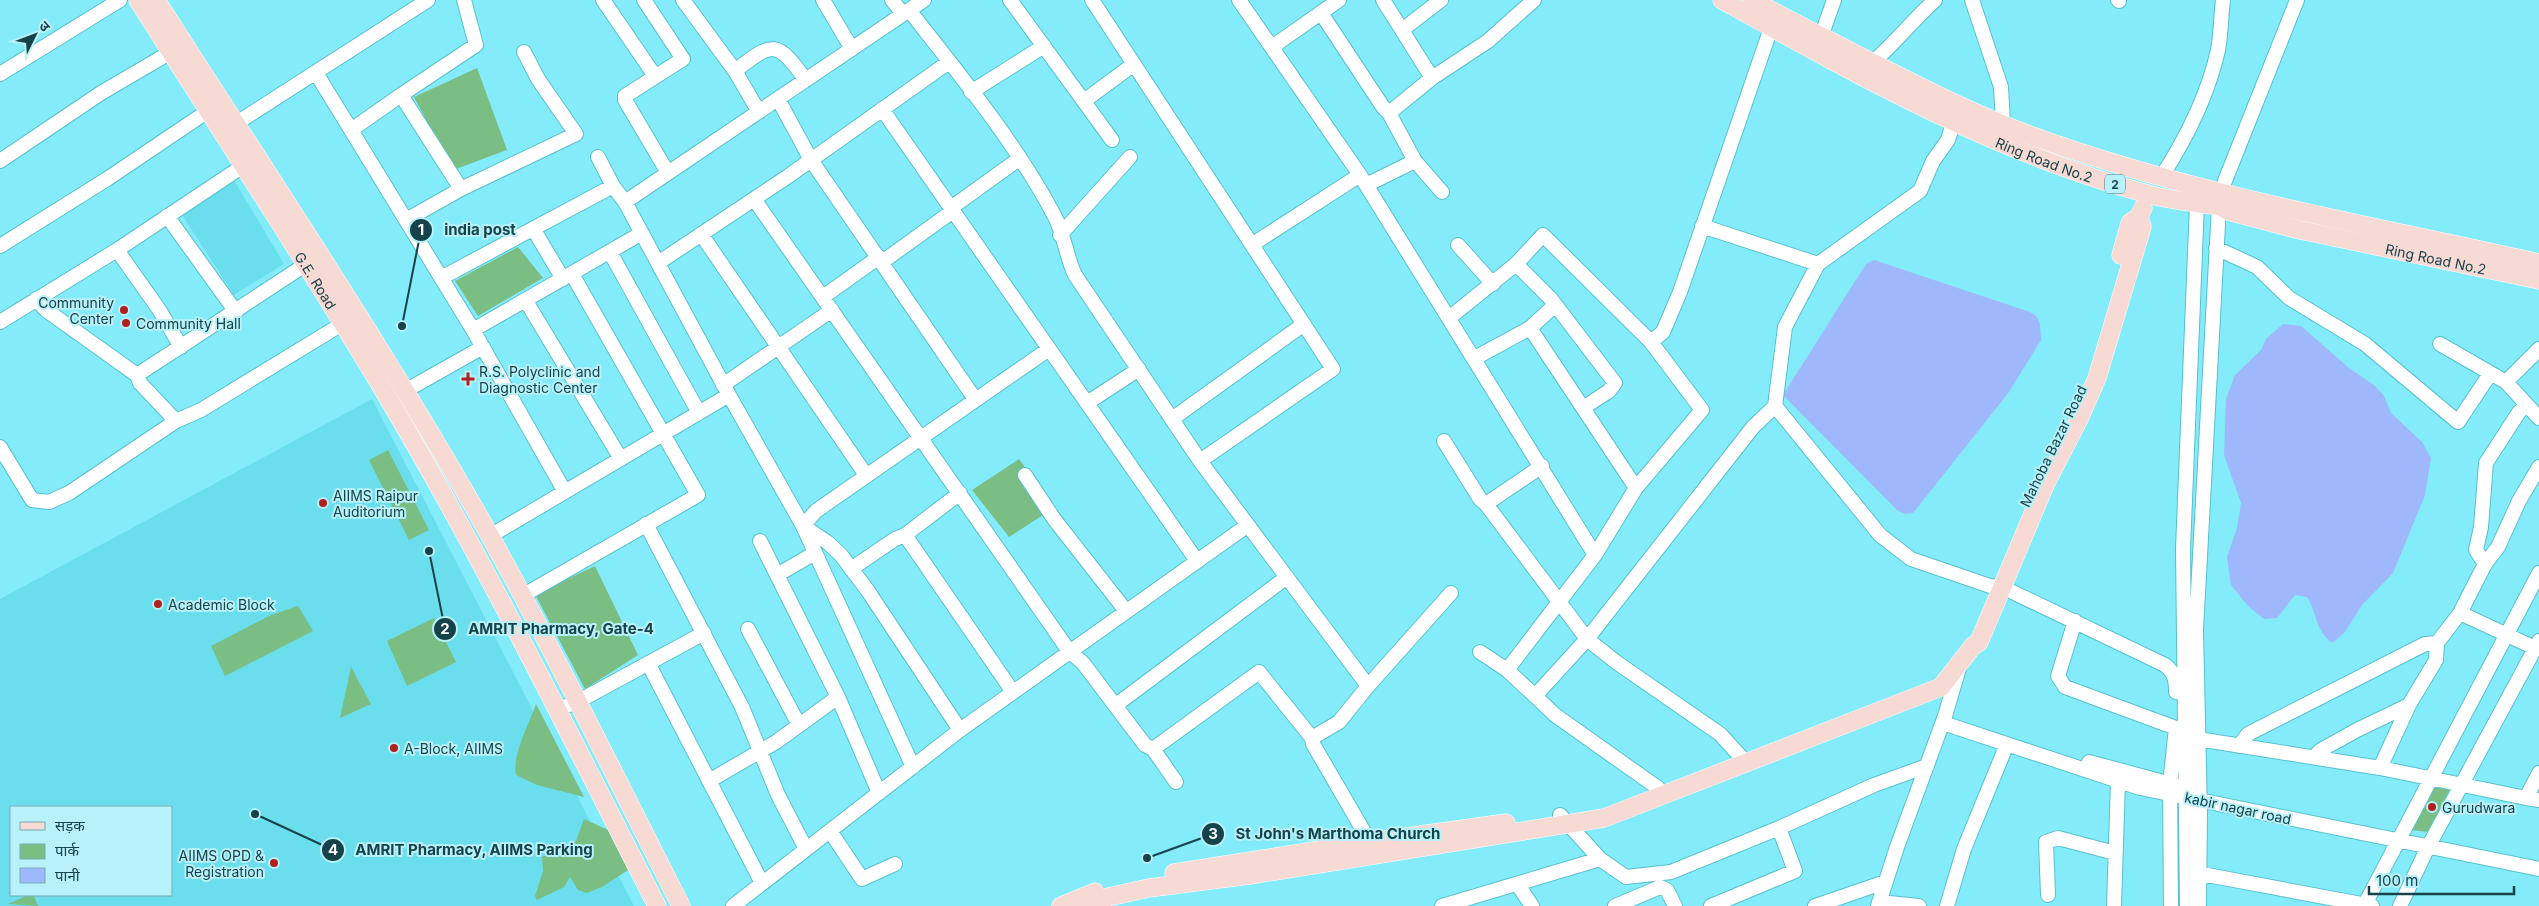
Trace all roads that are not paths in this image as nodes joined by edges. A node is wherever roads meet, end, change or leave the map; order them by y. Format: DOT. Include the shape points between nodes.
graph roads {
  1 [pos="120,0"];
  2 [pos="138,0"];
  3 [pos="156,0"];
  4 [pos="428,0"];
  5 [pos="464,0"];
  6 [pos="603,0"];
  7 [pos="644,0"];
  8 [pos="683,0"];
  9 [pos="823,0"];
  10 [pos="892,0"];
  11 [pos="924,0"];
  12 [pos="1010,0"];
  13 [pos="1092,0"];
  14 [pos="1240,0"];
  15 [pos="1339,0"];
  16 [pos="1383,0"];
  17 [pos="1441,0"];
  18 [pos="1534,0"];
  19 [pos="1722,0"];
  20 [pos="1752,0"];
  21 [pos="1834,0"];
  22 [pos="1935,0"];
  23 [pos="1972,0"];
  24 [pos="2223,0"];
  25 [pos="2297,0"];
  26 [pos="906,12"];
  27 [pos="1321,13"];
  28 [pos="1771,28"];
  29 [pos="1402,30"];
  30 [pos="1821,37"];
  31 [pos="1044,46"];
  32 [pos="1272,47"];
  33 [pos="852,49"];
  34 [pos="170,52"];
  35 [pos="524,52"];
  36 [pos="949,62"];
  37 [pos="1872,63"];
  38 [pos="1134,64"];
  39 [pos="735,71"];
  40 [pos="316,73"];
  41 [pos="0,74"];
  42 [pos="655,76"];
  43 [pos="1432,78"];
  44 [pos="806,80"];
  45 [pos="971,92"];
  46 [pos="401,96"];
  47 [pos="778,99"];
  48 [pos="1084,101"];
  49 [pos="882,109"];
  50 [pos="208,110"];
  51 [pos="759,112"];
  52 [pos="1390,113"];
  53 [pos="1953,124"];
  54 [pos="2003,124"];
  55 [pos="229,128"];
  56 [pos="351,130"];
  57 [pos="1112,140"];
  58 [pos="598,157"];
  59 [pos="1130,157"];
  60 [pos="1019,159"];
  61 [pos="811,160"];
  62 [pos="0,161"];
  63 [pos="1415,161"];
  64 [pos="243,166"];
  65 [pos="668,173"];
  66 [pos="2162,176"];
  67 [pos="1363,180"];
  68 [pos="613,186"];
  69 [pos="461,189"];
  70 [pos="1442,192"];
  71 [pos="2149,195"];
  72 [pos="2220,198"];
  73 [pos="754,199"];
  74 [pos="626,202"];
  75 [pos="2198,203"];
  76 [pos="952,210"];
  77 [pos="168,216"];
  78 [pos="406,220"];
  79 [pos="1702,226"];
  80 [pos="534,230"];
  81 [pos="642,233"];
  82 [pos="702,234"];
  83 [pos="1060,235"];
  84 [pos="1253,244"];
  85 [pos="1458,245"];
  86 [pos="0,246"];
  87 [pos="2216,248"];
  88 [pos="117,250"];
  89 [pos="610,252"];
  90 [pos="880,260"];
  91 [pos="658,263"];
  92 [pos="2539,263"];
  93 [pos="1516,264"];
  94 [pos="1818,264"];
  95 [pos="305,265"];
  96 [pos="567,276"];
  97 [pos="441,278"];
  98 [pos="2539,280"];
  99 [pos="1493,284"];
  100 [pos="823,298"];
  101 [pos="36,299"];
  102 [pos="526,300"];
  103 [pos="1554,306"];
  104 [pos="832,310"];
  105 [pos="236,312"];
  106 [pos="1449,318"];
  107 [pos="0,322"];
  108 [pos="342,324"];
  109 [pos="1304,324"];
  110 [pos="1530,328"];
  111 [pos="473,330"];
  112 [pos="1651,342"];
  113 [pos="2440,344"];
  114 [pos="181,347"];
  115 [pos="483,347"];
  116 [pos="779,348"];
  117 [pos="1049,349"];
  118 [pos="2539,349"];
  119 [pos="1474,358"];
  120 [pos="1138,369"];
  121 [pos="2490,374"];
  122 [pos="137,375"];
  123 [pos="2506,382"];
  124 [pos="726,390"];
  125 [pos="405,391"];
  126 [pos="975,399"];
  127 [pos="1087,403"];
  128 [pos="1775,406"];
  129 [pos="2526,406"];
  130 [pos="1583,408"];
  131 [pos="699,413"];
  132 [pos="2539,418"];
  133 [pos="1172,419"];
  134 [pos="176,421"];
  135 [pos="663,434"];
  136 [pos="920,438"];
  137 [pos="1444,441"];
  138 [pos="0,446"];
  139 [pos="621,459"];
  140 [pos="1200,461"];
  141 [pos="1542,466"];
  142 [pos="2539,467"];
  143 [pos="1025,474"];
  144 [pos="866,475"];
  145 [pos="1636,488"];
  146 [pos="565,492"];
  147 [pos="960,493"];
  148 [pos="1486,504"];
  149 [pos="646,524"];
  150 [pos="1248,525"];
  151 [pos="803,526"];
  152 [pos="905,535"];
  153 [pos="490,536"];
  154 [pos="760,541"];
  155 [pos="815,553"];
  156 [pos="1595,554"];
  157 [pos="1197,561"];
  158 [pos="2485,564"];
  159 [pos="851,569"];
  160 [pos="2539,573"];
  161 [pos="777,575"];
  162 [pos="1287,577"];
  163 [pos="1996,587"];
  164 [pos="1451,593"];
  165 [pos="522,596"];
  166 [pos="1558,603"];
  167 [pos="1126,611"];
  168 [pos="2460,614"];
  169 [pos="2075,621"];
  170 [pos="748,629"];
  171 [pos="704,633"];
  172 [pos="2507,635"];
  173 [pos="1587,639"];
  174 [pos="2437,643"];
  175 [pos="2537,644"];
  176 [pos="1070,651"];
  177 [pos="1480,652"];
  178 [pos="648,663"];
  179 [pos="1960,664"];
  180 [pos="1507,670"];
  181 [pos="1947,677"];
  182 [pos="1368,686"];
  183 [pos="1013,692"];
  184 [pos="1535,696"];
  185 [pos="838,697"];
  186 [pos="577,702"];
  187 [pos="1116,705"];
  188 [pos="2409,705"];
  189 [pos="558,709"];
  190 [pos="1944,720"];
  191 [pos="799,725"];
  192 [pos="2176,728"];
  193 [pos="960,730"];
  194 [pos="1312,738"];
  195 [pos="2198,740"];
  196 [pos="2007,744"];
  197 [pos="2239,746"];
  198 [pos="1154,749"];
  199 [pos="760,751"];
  200 [pos="2315,756"];
  201 [pos="1742,757"];
  202 [pos="1927,766"];
  203 [pos="912,767"];
  204 [pos="2380,768"];
  205 [pos="2539,773"];
  206 [pos="2431,778"];
  207 [pos="709,781"];
  208 [pos="2118,781"];
  209 [pos="1176,782"];
  210 [pos="2462,785"];
  211 [pos="2170,789"];
  212 [pos="1660,792"];
  213 [pos="879,793"];
  214 [pos="2185,793"];
  215 [pos="2200,796"];
  216 [pos="2533,799"];
  217 [pos="1565,820"];
  218 [pos="1779,828"];
  219 [pos="830,831"];
  220 [pos="2401,837"];
  221 [pos="2430,843"];
  222 [pos="1374,848"];
  223 [pos="806,849"];
  224 [pos="2115,854"];
  225 [pos="1600,859"];
  226 [pos="2539,861"];
  227 [pos="894,864"];
  228 [pos="2539,869"];
  229 [pos="2186,871"];
  230 [pos="1885,882"];
  231 [pos="762,883"];
  232 [pos="1518,884"];
  233 [pos="2048,895"];
  234 [pos="2307,901"];
  235 [pos="1879,904"];
  236 [pos="1065,905"];
  237 [pos="657,906"];
  238 [pos="681,906"];
  239 [pos="733,906"];
  240 [pos="1085,906"];
  241 [pos="1442,906"];
  242 [pos="1532,906"];
  243 [pos="1616,906"];
  244 [pos="1675,906"];
  245 [pos="1711,906"];
  246 [pos="1815,906"];
  247 [pos="1919,906"];
  248 [pos="1947,906"];
  249 [pos="2114,906"];
  250 [pos="2171,906"];
  251 [pos="2186,906"];
  252 [pos="2199,906"];
  253 [pos="2367,906"];
  254 [pos="2400,906"];
  1 -- 41 [label="street"];
  2 -- 34 [label="main road, G.E. Road"];
  3 -- 55 [label="main road"];
  4 -- 40 [label="street"];
  5 -- 46 [label="street" via="476,45"];
  6 -- 42 [label="street"];
  7 -- 42 [label="street" via="683,60"];
  8 -- 39 [label="street"];
  9 -- 33 [label="street"];
  10 -- 26 [label="street"];
  11 -- 26 [label="street"];
  12 -- 31 [label="street"];
  13 -- 38 [label="street"];
  14 -- 32 [label="street"];
  15 -- 27 [label="street"];
  16 -- 29 [label="street"];
  17 -- 29 [label="street"];
  18 -- 43 [label="street" via="1488,41"];
  19 -- 28 [label="main road, Ring Road No.2 / 2"];
  20 -- 30 [label="main road, Ring Road No.2 / 2"];
  21 -- 30 [label="street"];
  22 -- 37 [label="street"];
  23 -- 54 [label="street" via="2001,87"];
  24 -- 66 [label="street" via="2218,49 2205,94"];
  25 -- 72 [label="street"];
  26 -- 33 [label="street"];
  26 -- 36 [label="street"];
  27 -- 32 [label="street"];
  27 -- 52 [label="street"];
  28 -- 53 [label="main road, Ring Road No.2 / 2"];
  28 -- 79 [label="street"];
  29 -- 43 [label="street"];
  30 -- 37 [label="main road, Ring Road No.2 / 2"];
  31 -- 45 [label="street"];
  31 -- 48 [label="street"];
  32 -- 67 [label="street"];
  33 -- 44 [label="street"];
  34 -- 50 [label="main road, G.E. Road"];
  34 -- 62 [label="street"];
  35 -- 69 [label="street" via="538,79 576,134"];
  36 -- 45 [label="street"];
  36 -- 49 [label="street"];
  37 -- 54 [label="main road, Ring Road No.2 / 2"];
  38 -- 48 [label="street"];
  38 -- 84 [label="street"];
  39 -- 44 [label="street" via="761,52 778,49 786,53"];
  39 -- 51 [label="street"];
  40 -- 55 [label="street"];
  40 -- 56 [label="street"];
  42 -- 65 [label="street" via="625,96 625,100"];
  43 -- 52 [label="street"];
  44 -- 47 [label="street"];
  45 -- 60 [label="street"];
  46 -- 56 [label="street"];
  46 -- 69 [label="street"];
  47 -- 51 [label="street"];
  47 -- 61 [label="street"];
  48 -- 57 [label="street"];
  49 -- 61 [label="street"];
  49 -- 76 [label="street"];
  50 -- 55 [label="main road, G.E. Road"];
  50 -- 86 [label="street" via="108,179"];
  51 -- 65 [label="street"];
  52 -- 63 [label="street"];
  53 -- 71 [label="main road, Ring Road No.2 / 2" via="2014,150"];
  53 -- 94 [label="street" via="1948,140 1933,161 1920,191"];
  54 -- 66 [label="main road, Ring Road No.2 / 2" via="2085,154"];
  55 -- 64 [label="main road, G.E. Road"];
  55 -- 125 [label="main road"];
  56 -- 78 [label="street"];
  58 -- 68 [label="street"];
  59 -- 83 [label="street"];
  60 -- 76 [label="street"];
  60 -- 83 [label="street" via="1054,216"];
  61 -- 73 [label="street"];
  61 -- 90 [label="street"];
  63 -- 67 [label="street"];
  63 -- 70 [label="street"];
  64 -- 77 [label="street"];
  64 -- 95 [label="main road, G.E. Road"];
  65 -- 74 [label="street"];
  66 -- 71 [label="main road, Mahoba Bazar Road"];
  66 -- 72 [label="main road, Ring Road No.2 / 2"];
  67 -- 84 [label="street"];
  67 -- 106 [label="street"];
  68 -- 74 [label="street"];
  68 -- 80 [label="street"];
  69 -- 78 [label="street"];
  71 -- 75 [label="main road, Ring Road No.2 / 2"];
  71 -- 163 [label="main road, Mahoba Bazar Road" via="2139,217 2130,222 2069,428 2034,482"];
  72 -- 75 [label="main road, Ring Road No.2 / 2"];
  72 -- 87 [label="street"];
  72 -- 92 [label="main road, Ring Road No.2 / 2"];
  72 -- 98 [label="main road, Ring Road No.2 / 2" via="2228,211 2300,230"];
  73 -- 82 [label="street"];
  73 -- 100 [label="street"];
  74 -- 81 [label="street"];
  75 -- 214 [label="street" via="2183,549"];
  76 -- 90 [label="street"];
  76 -- 117 [label="street"];
  77 -- 88 [label="street"];
  77 -- 105 [label="street"];
  78 -- 97 [label="street"];
  79 -- 94 [label="street"];
  79 -- 112 [label="street" via="1663,332"];
  80 -- 96 [label="street"];
  80 -- 97 [label="street"];
  81 -- 89 [label="street"];
  81 -- 91 [label="street"];
  82 -- 91 [label="street"];
  82 -- 116 [label="street"];
  83 -- 120 [label="street" via="1075,275"];
  84 -- 109 [label="street"];
  85 -- 99 [label="street"];
  87 -- 121 [label="street" via="2257,267 2289,298 2365,344 2458,422"];
  87 -- 195 [label="street" via="2196,630"];
  88 -- 101 [label="street"];
  88 -- 114 [label="street"];
  89 -- 96 [label="street"];
  89 -- 131 [label="street"];
  90 -- 100 [label="street"];
  90 -- 126 [label="street"];
  91 -- 124 [label="street"];
  93 -- 99 [label="street"];
  93 -- 103 [label="street" via="1551,298"];
  93 -- 112 [label="street" via="1544,235"];
  94 -- 128 [label="street" via="1785,327"];
  95 -- 105 [label="street"];
  95 -- 108 [label="main road, G.E. Road"];
  96 -- 102 [label="street"];
  96 -- 135 [label="street"];
  97 -- 111 [label="street"];
  99 -- 106 [label="street"];
  100 -- 104 [label="street"];
  101 -- 107 [label="street"];
  101 -- 122 [label="street" via="46,310"];
  102 -- 111 [label="street"];
  102 -- 139 [label="street"];
  103 -- 110 [label="street"];
  103 -- 130 [label="street" via="1615,383 1609,391"];
  104 -- 116 [label="street"];
  104 -- 136 [label="street"];
  105 -- 114 [label="street"];
  106 -- 119 [label="street"];
  108 -- 134 [label="street" via="201,410"];
  108 -- 189 [label="main road, G.E. Road" via="484,569"];
  109 -- 133 [label="street"];
  109 -- 140 [label="street" via="1333,369"];
  110 -- 119 [label="street"];
  110 -- 130 [label="street"];
  111 -- 115 [label="street"];
  112 -- 145 [label="street" via="1702,410"];
  113 -- 121 [label="street"];
  114 -- 122 [label="street"];
  115 -- 125 [label="street"];
  115 -- 146 [label="street"];
  116 -- 124 [label="street"];
  116 -- 144 [label="street"];
  117 -- 126 [label="street"];
  117 -- 127 [label="street"];
  118 -- 123 [label="street"];
  119 -- 141 [label="street"];
  120 -- 127 [label="street"];
  120 -- 133 [label="street"];
  121 -- 123 [label="street"];
  122 -- 134 [label="street" via="140,383"];
  123 -- 129 [label="street"];
  124 -- 131 [label="street"];
  124 -- 151 [label="street"];
  125 -- 153 [label="main road"];
  126 -- 136 [label="street"];
  127 -- 157 [label="street"];
  128 -- 163 [label="street" via="1880,535 1911,559"];
  128 -- 173 [label="street" via="1753,427"];
  129 -- 132 [label="street"];
  129 -- 158 [label="street" via="2486,463 2476,550"];
  130 -- 145 [label="street"];
  131 -- 135 [label="street"];
  133 -- 140 [label="street"];
  134 -- 138 [label="street" via="69,493 49,502 32,500"];
  135 -- 139 [label="street"];
  135 -- 149 [label="street" via="698,495"];
  136 -- 144 [label="street"];
  136 -- 147 [label="street"];
  137 -- 148 [label="street"];
  139 -- 146 [label="street"];
  140 -- 150 [label="street"];
  141 -- 148 [label="street"];
  141 -- 156 [label="street"];
  142 -- 158 [label="street" via="2498,547"];
  143 -- 167 [label="street" via="1054,519"];
  144 -- 151 [label="street" via="816,511"];
  145 -- 156 [label="street"];
  146 -- 153 [label="street"];
  147 -- 152 [label="street"];
  147 -- 176 [label="street"];
  148 -- 166 [label="street"];
  149 -- 165 [label="street"];
  149 -- 171 [label="street"];
  150 -- 157 [label="street"];
  150 -- 162 [label="street"];
  151 -- 155 [label="street"];
  151 -- 159 [label="street" via="827,542"];
  152 -- 159 [label="street"];
  152 -- 183 [label="street"];
  153 -- 165 [label="main road"];
  154 -- 161 [label="street"];
  155 -- 161 [label="street"];
  155 -- 203 [label="street"];
  156 -- 166 [label="street"];
  157 -- 167 [label="street"];
  158 -- 168 [label="street"];
  159 -- 193 [label="street"];
  160 -- 172 [label="street"];
  161 -- 185 [label="street"];
  162 -- 182 [label="street"];
  162 -- 187 [label="street"];
  163 -- 169 [label="street"];
  163 -- 179 [label="main road, Mahoba Bazar Road" via="1970,638 1972,646"];
  164 -- 182 [label="street"];
  165 -- 186 [label="main road"];
  166 -- 173 [label="street"];
  166 -- 180 [label="street"];
  167 -- 176 [label="street"];
  168 -- 172 [label="street"];
  168 -- 174 [label="street"];
  169 -- 192 [label="street" via="2172,670 2176,678"];
  169 -- 192 [label="street" via="2058,676 2064,687"];
  170 -- 191 [label="street"];
  171 -- 178 [label="street"];
  171 -- 199 [label="street" via="742,707"];
  172 -- 175 [label="street"];
  172 -- 206 [label="street"];
  173 -- 184 [label="street"];
  173 -- 201 [label="street" via="1720,734"];
  174 -- 188 [label="street" via="2436,660"];
  174 -- 197 [label="street" via="2425,644 2248,734"];
  175 -- 210 [label="street"];
  176 -- 183 [label="street"];
  176 -- 187 [label="street"];
  177 -- 180 [label="street"];
  178 -- 186 [label="street"];
  178 -- 207 [label="street"];
  179 -- 181 [label="main road"];
  179 -- 190 [label="street, Mahoba Bazar Road"];
  180 -- 184 [label="street"];
  181 -- 201 [label="main road" via="1936,676"];
  181 -- 212 [label="main road" via="1941,687"];
  182 -- 194 [label="street" via="1339,722"];
  183 -- 193 [label="street"];
  184 -- 212 [label="street" via="1555,715"];
  185 -- 191 [label="street"];
  185 -- 213 [label="street"];
  186 -- 189 [label="street"];
  186 -- 238 [label="main road"];
  187 -- 198 [label="street" via="1144,745"];
  188 -- 200 [label="street" via="2357,730"];
  188 -- 204 [label="street"];
  189 -- 237 [label="main road, G.E. Road"];
  190 -- 196 [label="street, kabir nagar road"];
  190 -- 202 [label="street, Mahoba Bazar Road"];
  190 -- 211 [label="street"];
  191 -- 199 [label="street"];
  192 -- 211 [label="street"];
  193 -- 203 [label="street"];
  194 -- 198 [label="street" via="1259,672"];
  194 -- 222 [label="street"];
  195 -- 197 [label="street"];
  195 -- 215 [label="street"];
  196 -- 208 [label="street, kabir nagar road"];
  196 -- 248 [label="street" via="1964,848"];
  197 -- 200 [label="street"];
  198 -- 209 [label="street"];
  199 -- 207 [label="street"];
  199 -- 223 [label="street"];
  200 -- 204 [label="street"];
  201 -- 212 [label="main road"];
  202 -- 218 [label="street" via="1874,785"];
  202 -- 230 [label="street, Mahoba Bazar Road"];
  203 -- 213 [label="street"];
  204 -- 206 [label="street"];
  205 -- 216 [label="street"];
  206 -- 210 [label="street"];
  206 -- 220 [label="street"];
  207 -- 231 [label="street"];
  208 -- 211 [label="street, kabir nagar road" via="2140,788"];
  208 -- 224 [label="street"];
  210 -- 216 [label="street"];
  210 -- 221 [label="street"];
  211 -- 214 [label="street, kabir nagar road"];
  211 -- 229 [label="street"];
  212 -- 217 [label="main road"];
  213 -- 219 [label="street"];
  214 -- 215 [label="street, kabir nagar road"];
  214 -- 229 [label="street"];
  215 -- 220 [label="street, kabir nagar road"];
  215 -- 229 [label="street"];
  217 -- 222 [label="main road"];
  217 -- 225 [label="street"];
  218 -- 225 [label="street" via="1671,872 1626,877"];
  218 -- 245 [label="street" via="1795,871"];
  219 -- 223 [label="street"];
  219 -- 227 [label="street" via="862,879"];
  220 -- 221 [label="street, kabir nagar road"];
  220 -- 253 [label="street"];
  221 -- 226 [label="street"];
  221 -- 228 [label="street, kabir nagar road"];
  221 -- 254 [label="street"];
  222 -- 236 [label="main road" via="1136,879"];
  222 -- 240 [label="main road" via="1149,888"];
  223 -- 231 [label="street"];
  224 -- 233 [label="street" via="2058,838 2046,842"];
  224 -- 249 [label="street"];
  225 -- 232 [label="street"];
  229 -- 234 [label="street"];
  229 -- 250 [label="street"];
  229 -- 251 [label="street"];
  229 -- 252 [label="street"];
  230 -- 235 [label="street, Mahoba Bazar Road"];
  230 -- 246 [label="street"];
  231 -- 239 [label="street"];
  232 -- 241 [label="street"];
  232 -- 242 [label="street"];
  234 -- 253 [label="street"];
  235 -- 247 [label="street"];
  243 -- 244 [label="street" via="1664,887"];
}
